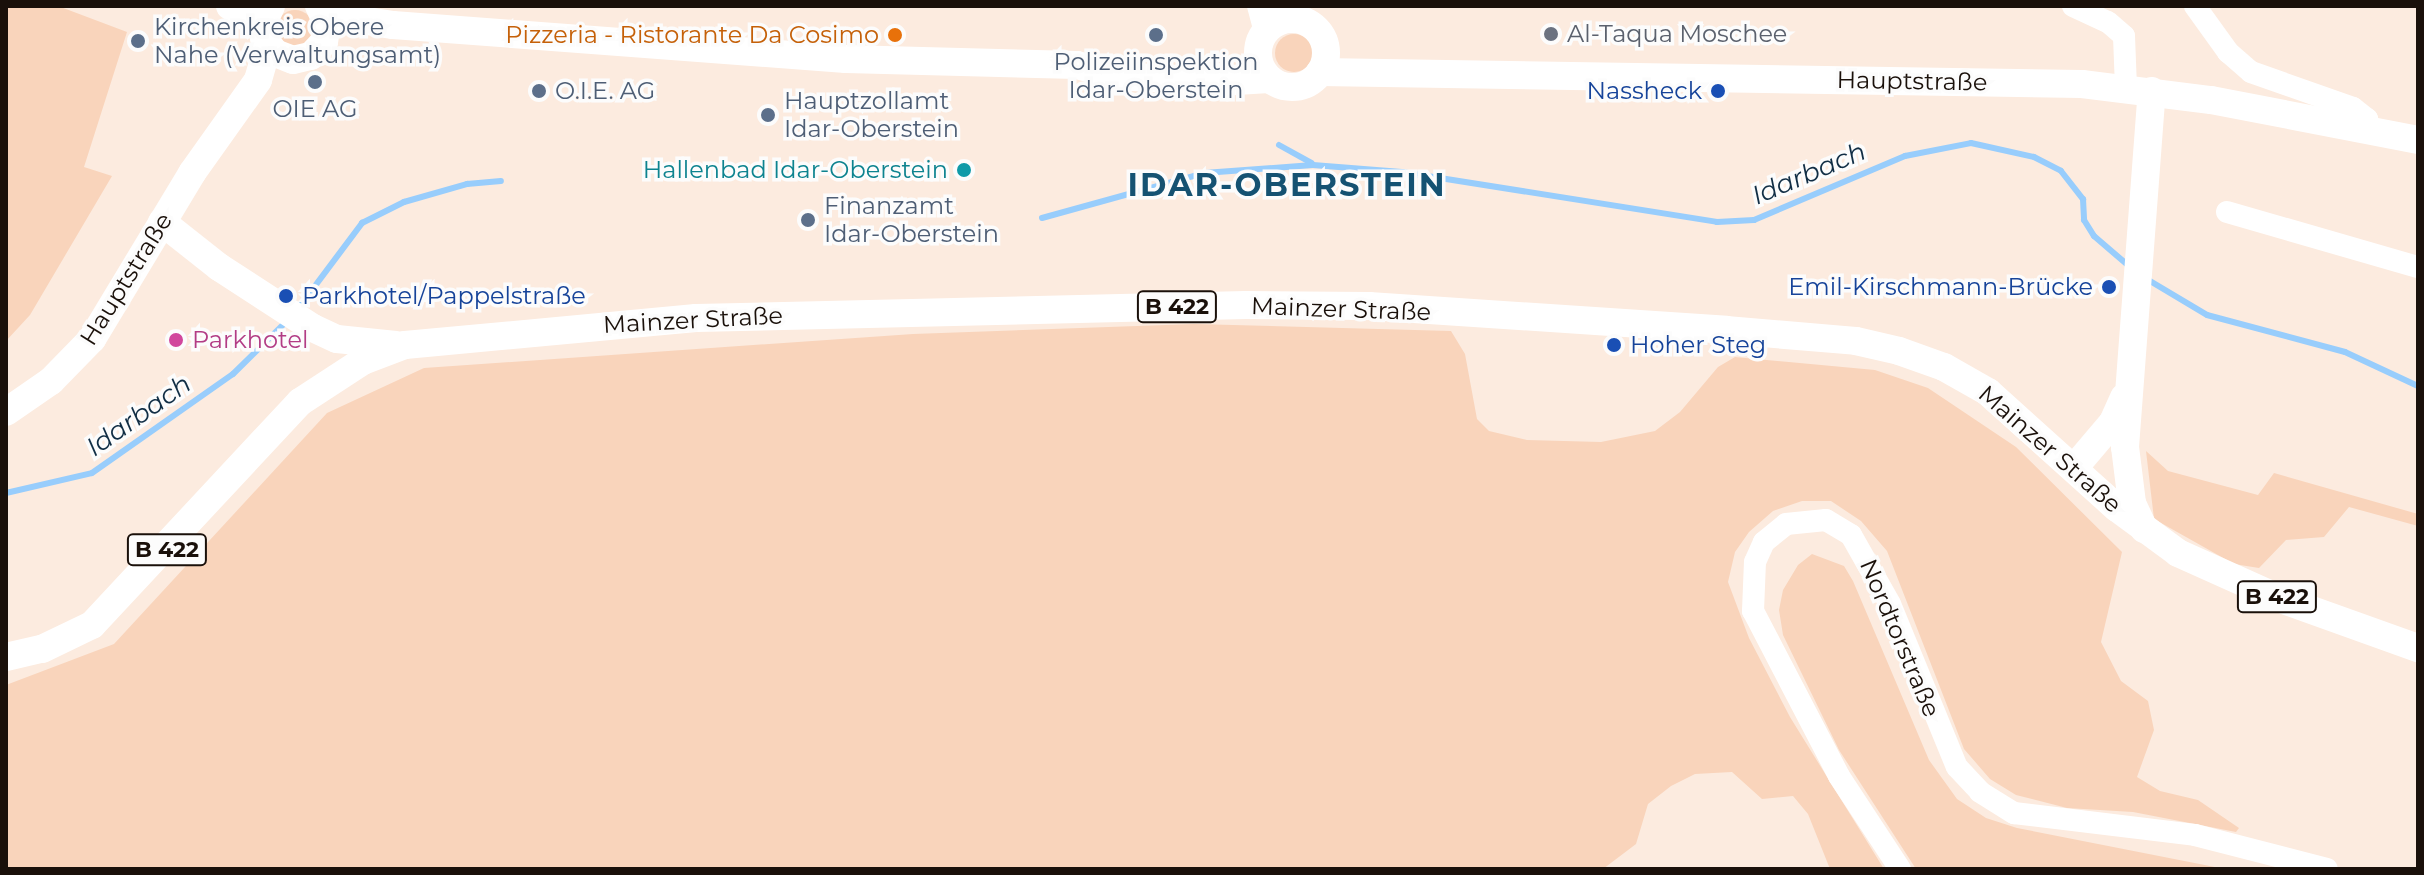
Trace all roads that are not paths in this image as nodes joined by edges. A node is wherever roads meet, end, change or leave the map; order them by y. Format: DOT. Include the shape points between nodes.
graph roads {
  1 [pos="230,6"];
  2 [pos="2073,6"];
  3 [pos="2195,6"];
  4 [pos="321,10"];
  5 [pos="1284,13"];
  6 [pos="393,25"];
  7 [pos="267,27"];
  8 [pos="1260,31"];
  9 [pos="1325,44"];
  10 [pos="310,53"];
  11 [pos="1320,72"];
  12 [pos="1402,72"];
  13 [pos="1183,79"];
  14 [pos="1269,79"];
  15 [pos="2139,89"];
  16 [pos="227,127"];
  17 [pos="2367,132"];
  18 [pos="2418,140"];
  19 [pos="2227,212"];
  20 [pos="162,222"];
  21 [pos="2418,267"];
  22 [pos="337,339"];
  23 [pos="405,345"];
  24 [pos="2127,385"];
  25 [pos="300,402"];
  26 [pos="6,412"];
  27 [pos="2125,447"];
  28 [pos="2074,468"];
  29 [pos="2144,530"];
  30 [pos="2418,648"];
  31 [pos="6,657"];
  32 [pos="1900,869"];
  33 [pos="2327,869"];
  1 -- 7 [label="main road"];
  2 -- 15 [label="street" via="2124,36"];
  3 -- 17 [label="street" via="2228,52 2251,72 2353,108 2367,119"];
  4 -- 6 [label="main road"];
  4 -- 10 [label="main road" via="327,28"];
  5 -- 8 [label="main road"];
  5 -- 9 [label="main road" via="1312,26"];
  6 -- 10 [label="main road"];
  6 -- 13 [label="main road" via="846,59 1077,65 1117,76"];
  7 -- 10 [label="main road" via="279,56"];
  7 -- 16 [label="main road, Hauptstraße" via="263,72"];
  8 -- 13 [label="main road" via="1237,65"];
  8 -- 14 [label="main road"];
  9 -- 11 [label="main road"];
  9 -- 12 [label="main road, Hauptstraße"];
  10 -- 16 [label="main road, Hauptstraße"];
  11 -- 12 [label="main road, Hauptstraße"];
  11 -- 14 [label="main road" via="1296,87"];
  12 -- 15 [label="main road, Hauptstraße"];
  13 -- 14 [label="main road"];
  15 -- 17 [label="main road, Hauptstraße"];
  15 -- 24 [label="main road" via="2145,166"];
  16 -- 20 [label="main road, Hauptstraße"];
  17 -- 18 [label="main road, Hauptstraße"];
  19 -- 21 [label="street"];
  20 -- 22 [label="main road, B 422" via="291,314"];
  20 -- 26 [label="main road, Hauptstraße" via="92,339 51,381"];
  22 -- 23 [label="main road, B 422"];
  22 -- 25 [label="main road, B 422"];
  23 -- 25 [label="main road, Mainzer Straße / B 422" via="363,361"];
  23 -- 28 [label="main road, Mainzer Straße / B 422" via="696,318 1246,305 1369,306 1768,333 1876,345 1944,367 2002,403"];
  24 -- 27 [label="main road"];
  24 -- 28 [label="main road" via="2113,422"];
  25 -- 31 [label="main road, Mainzer Straße / B 422" via="109,611 68,639"];
  27 -- 28 [label="main road" via="2103,469"];
  27 -- 29 [label="main road" via="2132,503"];
  28 -- 29 [label="main road, Mainzer Straße / B 422"];
  29 -- 30 [label="main road, Mainzer Straße / B 422" via="2202,566"];
  32 -- 33 [label="street, Nordtorstraße" via="1839,776 1753,611 1755,562 1764,542 1786,524 1826,520 1851,535 1890,604 1957,767 1980,792 2014,813 2195,835"];
}
